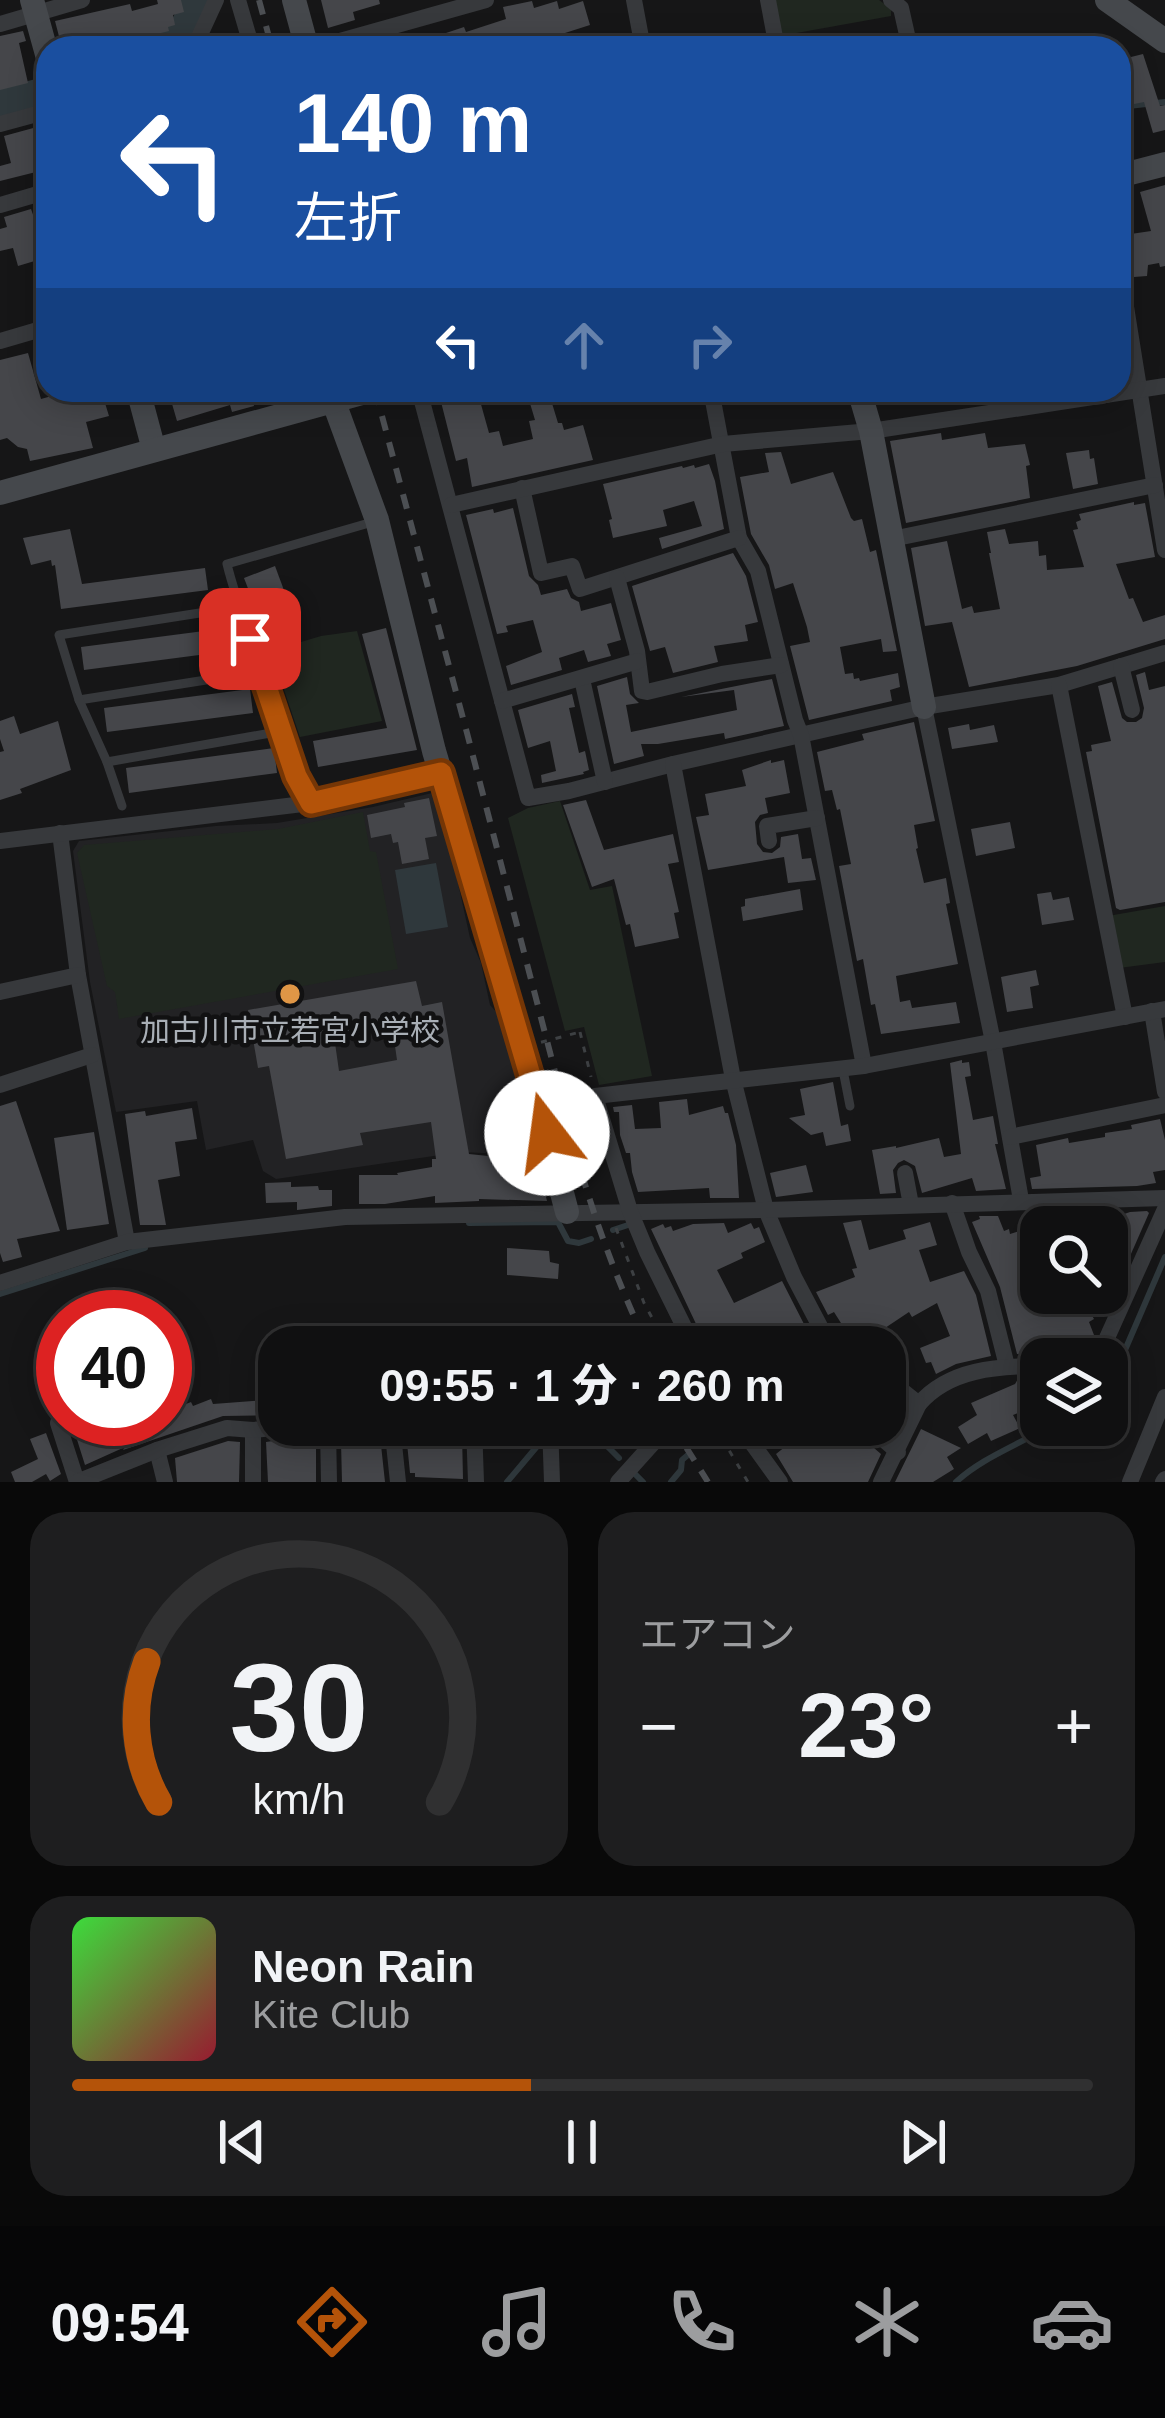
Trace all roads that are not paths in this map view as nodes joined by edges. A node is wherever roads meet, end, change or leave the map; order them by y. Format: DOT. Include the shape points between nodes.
graph roads {
  1 [pos="82,0"];
  2 [pos="216,0"];
  3 [pos="238,0"];
  4 [pos="294,0"];
  5 [pos="486,0"];
  6 [pos="634,0"];
  7 [pos="767,0"];
  8 [pos="1107,0"];
  9 [pos="899,3"];
  10 [pos="34,7"];
  11 [pos="0,24"];
  12 [pos="42,36"];
  13 [pos="199,36"];
  14 [pos="248,36"];
  15 [pos="307,36"];
  16 [pos="355,36"];
  17 [pos="641,36"];
  18 [pos="774,36"];
  19 [pos="907,36"];
  20 [pos="1165,41"];
  21 [pos="36,114"];
  22 [pos="0,124"];
  23 [pos="1165,164"];
  24 [pos="1131,173"];
  25 [pos="36,194"];
  26 [pos="0,205"];
  27 [pos="36,330"];
  28 [pos="1131,332"];
  29 [pos="0,341"];
  30 [pos="1165,386"];
  31 [pos="1141,390"];
  32 [pos="1131,392"];
  33 [pos="141,402"];
  34 [pos="317,402"];
  35 [pos="343,402"];
  36 [pos="421,402"];
  37 [pos="714,402"];
  38 [pos="863,402"];
  39 [pos="1062,402"];
  40 [pos="871,431"];
  41 [pos="723,444"];
  42 [pos="154,450"];
  43 [pos="1155,484"];
  44 [pos="522,488"];
  45 [pos="0,494"];
  46 [pos="451,505"];
  47 [pos="376,520"];
  48 [pos="739,538"];
  49 [pos="892,539"];
  50 [pos="1165,550"];
  51 [pos="617,578"];
  52 [pos="238,607"];
  53 [pos="1165,652"];
  54 [pos="638,661"];
  55 [pos="781,664"];
  56 [pos="1121,666"];
  57 [pos="263,671"];
  58 [pos="582,679"];
  59 [pos="1059,686"];
  60 [pos="79,700"];
  61 [pos="502,701"];
  62 [pos="924,707"];
  63 [pos="1132,710"];
  64 [pos="282,731"];
  65 [pos="801,735"];
  66 [pos="107,762"];
  67 [pos="673,764"];
  68 [pos="441,773"];
  69 [pos="605,782"];
  70 [pos="311,803"];
  71 [pos="122,806"];
  72 [pos="817,818"];
  73 [pos="60,833"];
  74 [pos="0,841"];
  75 [pos="769,841"];
  76 [pos="78,975"];
  77 [pos="0,992"];
  78 [pos="1159,1010"];
  79 [pos="1125,1017"];
  80 [pos="993,1042"];
  81 [pos="92,1055"];
  82 [pos="864,1066"];
  83 [pos="842,1068"];
  84 [pos="733,1079"];
  85 [pos="0,1084"];
  86 [pos="1165,1092"];
  87 [pos="1165,1105"];
  88 [pos="850,1106"];
  89 [pos="1010,1137"];
  90 [pos="905,1173"];
  91 [pos="1165,1198"];
  92 [pos="1021,1200"];
  93 [pos="952,1203"];
  94 [pos="911,1205"];
  95 [pos="1165,1209"];
  96 [pos="630,1210"];
  97 [pos="766,1210"];
  98 [pos="567,1212"];
  99 [pos="127,1242"];
  100 [pos="0,1283"];
  101 [pos="683,1326"];
  102 [pos="820,1326"];
  103 [pos="1107,1338"];
  104 [pos="1007,1366"];
  105 [pos="1020,1366"];
  106 [pos="906,1394"];
  107 [pos="1165,1397"];
  108 [pos="919,1404"];
  109 [pos="253,1430"];
  110 [pos="258,1430"];
  111 [pos="66,1446"];
  112 [pos="328,1446"];
  113 [pos="392,1446"];
  114 [pos="475,1446"];
  115 [pos="551,1446"];
  116 [pos="650,1446"];
  117 [pos="754,1446"];
  118 [pos="891,1446"];
  119 [pos="157,1450"];
  120 [pos="898,1452"];
  121 [pos="81,1481"];
  122 [pos="165,1482"];
  123 [pos="253,1482"];
  124 [pos="329,1482"];
  125 [pos="398,1482"];
  126 [pos="476,1482"];
  127 [pos="553,1482"];
  128 [pos="618,1482"];
  129 [pos="780,1482"];
  130 [pos="881,1482"];
  131 [pos="1130,1482"];
  1 -- 10 [label="street"];
  2 -- 13 [label="street"];
  3 -- 14 [label="street"];
  4 -- 15 [label="street"];
  5 -- 16 [label="street"];
  6 -- 17 [label="street"];
  7 -- 18 [label="street"];
  8 -- 20 [label="street"];
  9 -- 19 [label="street"];
  10 -- 11 [label="street"];
  10 -- 12 [label="street"];
  21 -- 22 [label="street"];
  23 -- 24 [label="street"];
  25 -- 26 [label="street"];
  27 -- 29 [label="street"];
  28 -- 31 [label="street"];
  30 -- 31 [label="street"];
  31 -- 32 [label="street"];
  31 -- 43 [label="street"];
  33 -- 42 [label="street"];
  34 -- 42 [label="street"];
  35 -- 47 [label="street"];
  36 -- 46 [label="street"];
  37 -- 41 [label="street"];
  38 -- 40 [label="street"];
  39 -- 40 [label="street"];
  40 -- 41 [label="street"];
  40 -- 49 [label="street"];
  41 -- 44 [label="street"];
  41 -- 48 [label="street"];
  42 -- 45 [label="street"];
  43 -- 49 [label="street"];
  43 -- 50 [label="street"];
  44 -- 46 [label="street"];
  44 -- 51 [label="street" via="541,573 572,566 580,590"];
  46 -- 61 [label="street"];
  47 -- 52 [label="lane" via="227,564"];
  47 -- 68 [label="street"];
  48 -- 51 [label="street"];
  48 -- 55 [label="street" via="758,571"];
  49 -- 62 [label="street"];
  51 -- 54 [label="street"];
  52 -- 57 [label="lane"];
  52 -- 60 [label="lane" via="58,635"];
  53 -- 56 [label="street"];
  54 -- 55 [label="street" via="647,692"];
  54 -- 58 [label="street"];
  55 -- 65 [label="street"];
  56 -- 59 [label="street"];
  56 -- 63 [label="street"];
  57 -- 60 [label="lane"];
  57 -- 64 [label="lane"];
  58 -- 61 [label="street"];
  58 -- 69 [label="street"];
  59 -- 62 [label="street"];
  59 -- 79 [label="street"];
  60 -- 66 [label="lane"];
  61 -- 69 [label="street" via="528,798"];
  62 -- 65 [label="street"];
  62 -- 80 [label="street"];
  64 -- 66 [label="lane"];
  64 -- 70 [label="lane"];
  65 -- 67 [label="street"];
  65 -- 72 [label="street"];
  66 -- 71 [label="lane"];
  67 -- 69 [label="street"];
  67 -- 84 [label="street"];
  68 -- 70 [label="street"];
  68 -- 98 [label="street"];
  70 -- 73 [label="street"];
  72 -- 75 [label="street" via="767,826"];
  72 -- 82 [label="street"];
  73 -- 74 [label="street"];
  73 -- 76 [label="street"];
  76 -- 77 [label="street"];
  76 -- 81 [label="street"];
  78 -- 79 [label="street"];
  78 -- 86 [label="street"];
  79 -- 80 [label="street"];
  80 -- 82 [label="street"];
  80 -- 89 [label="street"];
  81 -- 85 [label="street"];
  81 -- 99 [label="street"];
  82 -- 83 [label="street"];
  83 -- 84 [label="street"];
  83 -- 88 [label="lane"];
  84 -- 96 [label="street" via="596,1096"];
  84 -- 97 [label="street"];
  87 -- 89 [label="street"];
  89 -- 92 [label="street"];
  90 -- 94 [label="street"];
  91 -- 92 [label="street"];
  92 -- 93 [label="street"];
  93 -- 94 [label="street"];
  93 -- 104 [label="street"];
  94 -- 97 [label="street"];
  95 -- 103 [label="street"];
  96 -- 97 [label="street"];
  96 -- 98 [label="street"];
  96 -- 101 [label="street"];
  97 -- 102 [label="street"];
  98 -- 99 [label="street" via="345,1217"];
  99 -- 100 [label="street"];
  104 -- 105 [label="street"];
  104 -- 108 [label="street" via="937,1387"];
  106 -- 108 [label="street"];
  107 -- 131 [label="street"];
  108 -- 120 [label="street"];
  109 -- 110 [label="street"];
  109 -- 119 [label="street" via="227,1428"];
  109 -- 123 [label="street"];
  111 -- 121 [label="street"];
  112 -- 124 [label="street"];
  113 -- 125 [label="street"];
  114 -- 126 [label="street"];
  115 -- 127 [label="street"];
  116 -- 128 [label="street"];
  117 -- 129 [label="street"];
  118 -- 120 [label="street"];
  119 -- 121 [label="street"];
  119 -- 122 [label="street"];
  120 -- 130 [label="street"];
}
